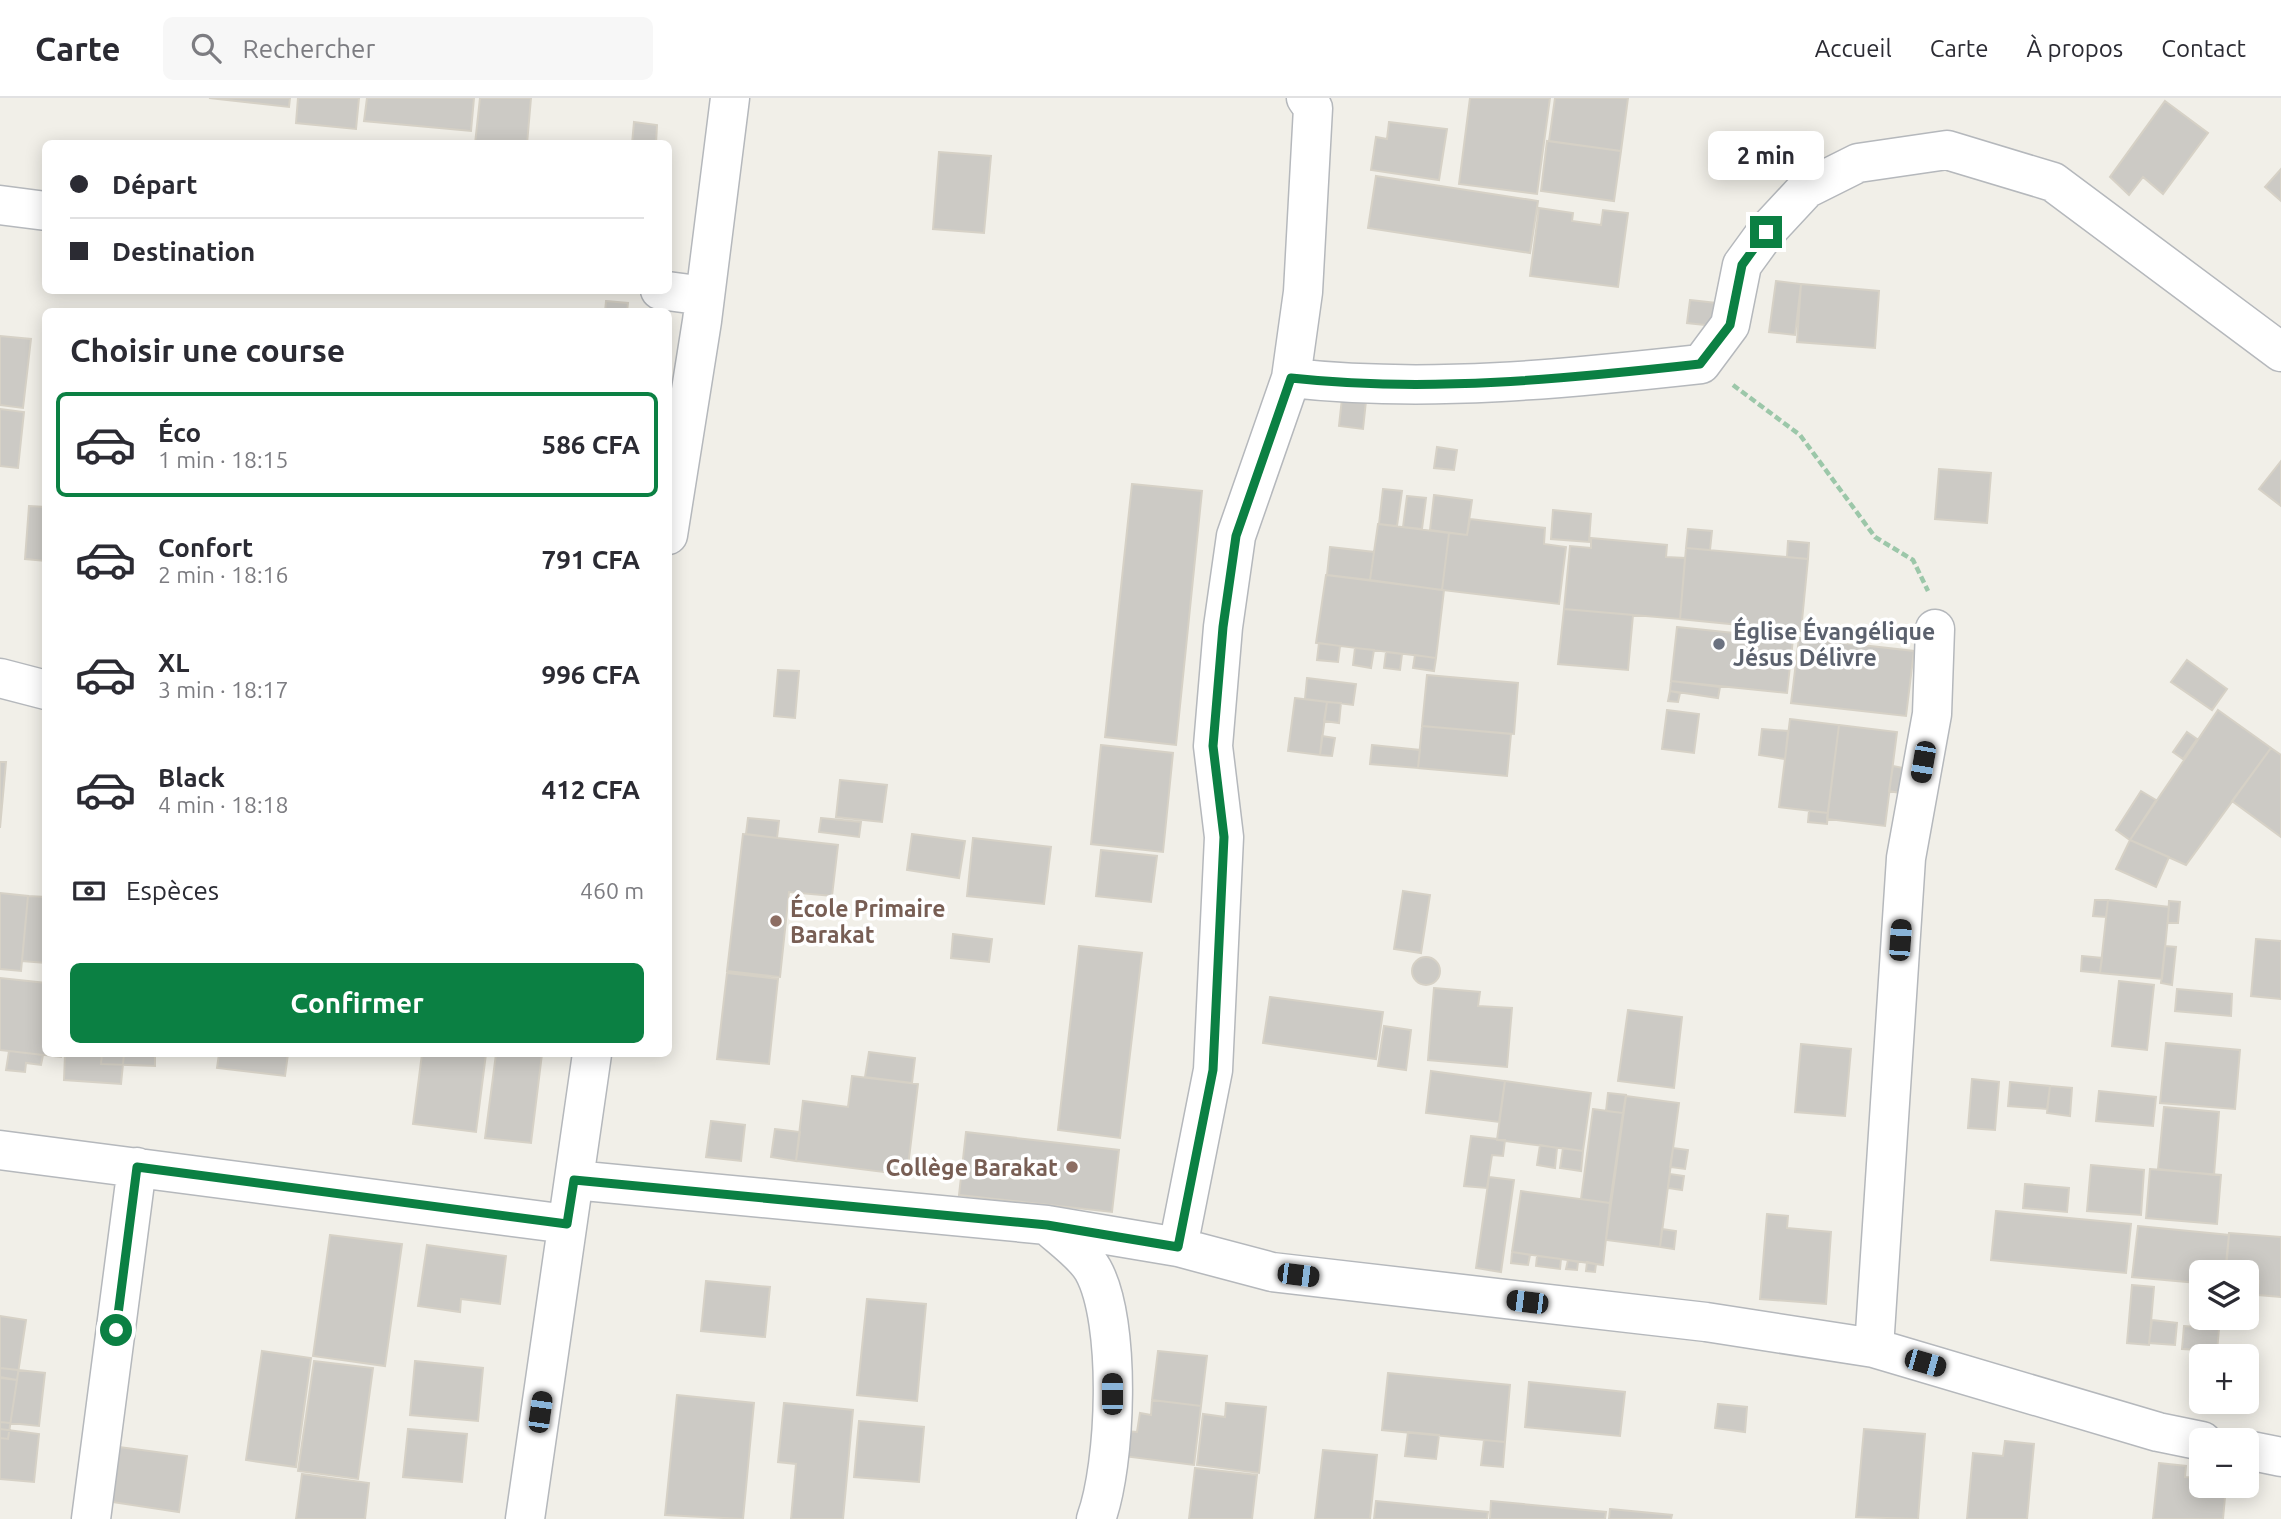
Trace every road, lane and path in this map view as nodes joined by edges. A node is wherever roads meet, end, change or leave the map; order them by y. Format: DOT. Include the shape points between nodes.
graph roads {
  1 [pos="740,101"];
  2 [pos="1311,101"];
  3 [pos="0,205"];
  4 [pos="42,210"];
  5 [pos="672,292"];
  6 [pos="705,296"];
  7 [pos="2281,352"];
  8 [pos="1700,364"];
  9 [pos="1291,378"];
  10 [pos="672,509"];
  11 [pos="1935,629"];
  12 [pos="0,678"];
  13 [pos="42,689"];
  14 [pos="592,1057"];
  15 [pos="0,1150"];
  16 [pos="137,1167"];
  17 [pos="574,1180"];
  18 [pos="567,1224"];
  19 [pos="1047,1225"];
  20 [pos="1178,1247"];
  21 [pos="1874,1348"];
  22 [pos="2189,1438"];
  23 [pos="2259,1452"];
  24 [pos="2281,1457"];
  25 [pos="91,1519"];
  26 [pos="525,1519"];
  27 [pos="1096,1519"];
  1 -- 6 [label="street"];
  2 -- 9 [label="street" via="1303,292"];
  3 -- 4 [label="street"];
  5 -- 6 [label="street"];
  6 -- 10 [label="street"];
  7 -- 8 [label="street" via="2053,182 1947,150 1858,163 1806,189 1742,265 1730,325"];
  8 -- 9 [label="street" via="1500,382 1345,384"];
  8 -- 11 [label="path" via="1800,435 1875,537 1913,560 1928,591"];
  9 -- 20 [label="street" via="1236,536 1223,627 1213,746 1224,837 1213,1070"];
  11 -- 21 [label="street" via="1932,714 1906,858"];
  12 -- 13 [label="street"];
  14 -- 17 [label="street"];
  15 -- 16 [label="street"];
  16 -- 18 [label="street"];
  16 -- 25 [label="street"];
  17 -- 18 [label="street"];
  17 -- 19 [label="street"];
  18 -- 26 [label="street"];
  19 -- 20 [label="street"];
  19 -- 27 [label="street" via="1093,1269 1112,1333 1104,1497"];
  20 -- 21 [label="street" via="1272,1272 1706,1322"];
  21 -- 22 [label="street"];
  23 -- 24 [label="street"];
}
